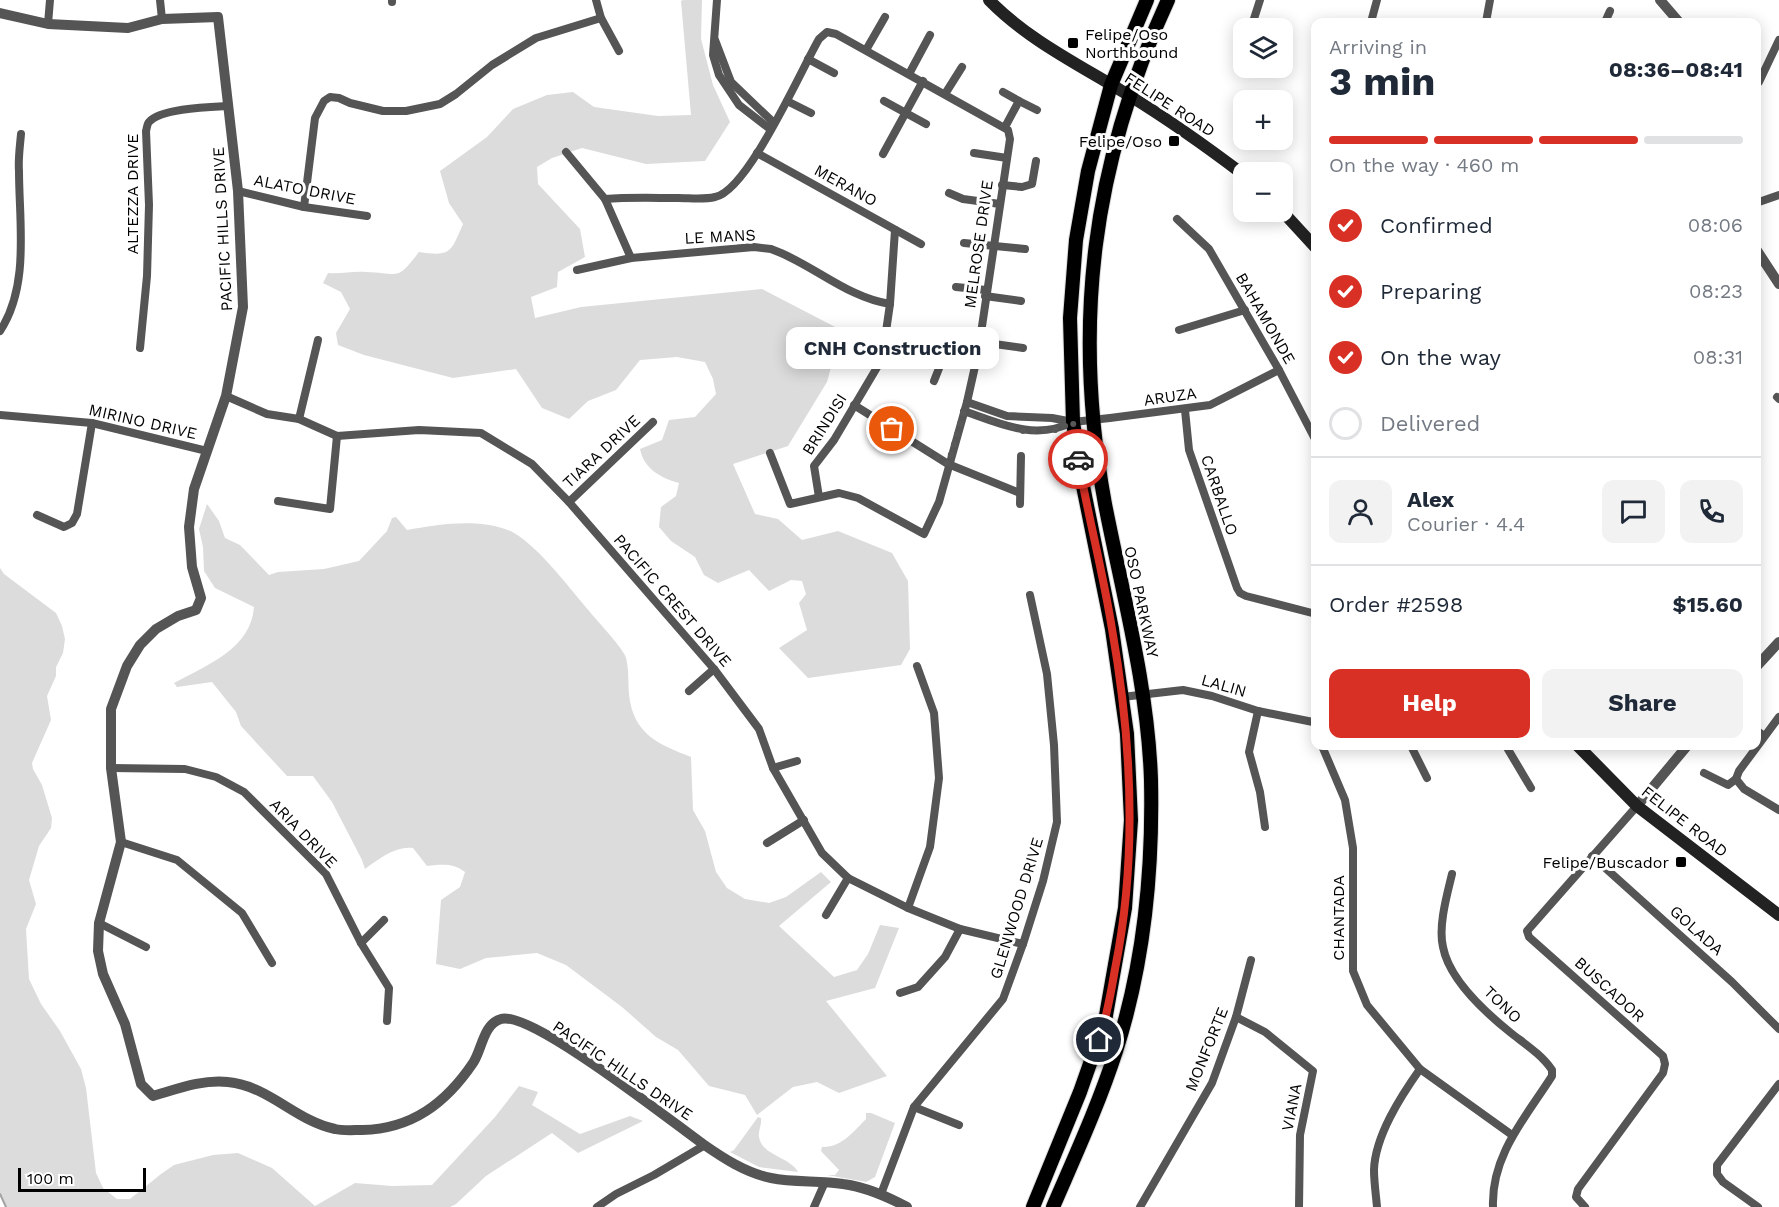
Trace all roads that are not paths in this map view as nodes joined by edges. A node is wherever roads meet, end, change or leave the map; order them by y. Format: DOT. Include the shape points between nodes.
graph roads {
  1 [pos="50,0"];
  2 [pos="160,0"];
  3 [pos="596,0"];
  4 [pos="717,0"];
  5 [pos="990,0"];
  6 [pos="1147,0"];
  7 [pos="1168,0"];
  8 [pos="1260,0"];
  9 [pos="1377,0"];
  10 [pos="1490,0"];
  11 [pos="1660,0"];
  12 [pos="1610,11"];
  13 [pos="0,14"];
  14 [pos="885,17"];
  15 [pos="601,18"];
  16 [pos="1254,18"];
  17 [pos="1372,18"];
  18 [pos="1487,18"];
  19 [pos="1607,18"];
  20 [pos="1676,18"];
  21 [pos="162,19"];
  22 [pos="48,24"];
  23 [pos="930,35"];
  24 [pos="1779,40"];
  25 [pos="866,50"];
  26 [pos="619,51"];
  27 [pos="808,59"];
  28 [pos="962,67"];
  29 [pos="834,73"];
  30 [pos="909,74"];
  31 [pos="1761,78"];
  32 [pos="923,81"];
  33 [pos="1111,85"];
  34 [pos="1003,92"];
  35 [pos="945,94"];
  36 [pos="1130,96"];
  37 [pos="787,100"];
  38 [pos="1019,100"];
  39 [pos="884,101"];
  40 [pos="229,106"];
  41 [pos="1037,110"];
  42 [pos="905,112"];
  43 [pos="811,113"];
  44 [pos="926,124"];
  45 [pos="772,126"];
  46 [pos="1005,127"];
  47 [pos="21,134"];
  48 [pos="566,152"];
  49 [pos="757,153"];
  50 [pos="974,153"];
  51 [pos="883,154"];
  52 [pos="1007,158"];
  53 [pos="1036,161"];
  54 [pos="1233,167"];
  55 [pos="1002,185"];
  56 [pos="238,191"];
  57 [pos="949,193"];
  58 [pos="1779,195"];
  59 [pos="605,199"];
  60 [pos="1761,201"];
  61 [pos="1000,204"];
  62 [pos="304,207"];
  63 [pos="367,216"];
  64 [pos="1177,219"];
  65 [pos="1292,222"];
  66 [pos="895,230"];
  67 [pos="964,243"];
  68 [pos="1311,243"];
  69 [pos="921,244"];
  70 [pos="994,247"];
  71 [pos="1025,249"];
  72 [pos="1761,257"];
  73 [pos="631,258"];
  74 [pos="577,270"];
  75 [pos="1779,284"];
  76 [pos="956,287"];
  77 [pos="986,293"];
  78 [pos="1021,301"];
  79 [pos="890,304"];
  80 [pos="1245,310"];
  81 [pos="1179,330"];
  82 [pos="0,331"];
  83 [pos="948,332"];
  84 [pos="318,340"];
  85 [pos="980,342"];
  86 [pos="140,348"];
  87 [pos="947,348"];
  88 [pos="1023,348"];
  89 [pos="978,353"];
  90 [pos="1279,370"];
  91 [pos="934,381"];
  92 [pos="226,396"];
  93 [pos="854,405"];
  94 [pos="965,407"];
  95 [pos="1185,410"];
  96 [pos="0,415"];
  97 [pos="1015,417"];
  98 [pos="299,419"];
  99 [pos="1092,420"];
  100 [pos="653,422"];
  101 [pos="1073,422"];
  102 [pos="92,423"];
  103 [pos="1013,428"];
  104 [pos="1311,431"];
  105 [pos="337,436"];
  106 [pos="207,451"];
  107 [pos="770,453"];
  108 [pos="1021,456"];
  109 [pos="948,464"];
  110 [pos="1020,493"];
  111 [pos="819,497"];
  112 [pos="278,501"];
  113 [pos="569,502"];
  114 [pos="1020,504"];
  115 [pos="37,515"];
  116 [pos="1030,595"];
  117 [pos="1311,613"];
  118 [pos="1779,642"];
  119 [pos="1761,662"];
  120 [pos="917,666"];
  121 [pos="714,669"];
  122 [pos="689,691"];
  123 [pos="1144,694"];
  124 [pos="1122,697"];
  125 [pos="1258,711"];
  126 [pos="1779,717"];
  127 [pos="1311,722"];
  128 [pos="1761,732"];
  129 [pos="1324,750"];
  130 [pos="1414,750"];
  131 [pos="1508,750"];
  132 [pos="1582,750"];
  133 [pos="1682,750"];
  134 [pos="1751,750"];
  135 [pos="797,761"];
  136 [pos="111,768"];
  137 [pos="773,768"];
  138 [pos="1704,773"];
  139 [pos="1427,778"];
  140 [pos="1736,779"];
  141 [pos="1531,788"];
  142 [pos="1637,806"];
  143 [pos="1779,810"];
  144 [pos="804,820"];
  145 [pos="1265,827"];
  146 [pos="121,842"];
  147 [pos="767,843"];
  148 [pos="1592,856"];
  149 [pos="1452,874"];
  150 [pos="848,878"];
  151 [pos="908,908"];
  152 [pos="826,915"];
  153 [pos="1779,915"];
  154 [pos="384,920"];
  155 [pos="99,923"];
  156 [pos="960,929"];
  157 [pos="360,943"];
  158 [pos="1023,944"];
  159 [pos="146,947"];
  160 [pos="1251,960"];
  161 [pos="272,963"];
  162 [pos="900,993"];
  163 [pos="1236,1017"];
  164 [pos="387,1021"];
  165 [pos="1779,1029"];
  166 [pos="1420,1070"];
  167 [pos="1779,1084"];
  168 [pos="914,1107"];
  169 [pos="958,1125"];
  170 [pos="1512,1135"];
  171 [pos="705,1145"];
  172 [pos="825,1182"];
  173 [pos="881,1194"];
  174 [pos="597,1207"];
  175 [pos="814,1207"];
  176 [pos="907,1207"];
  177 [pos="1033,1207"];
  178 [pos="1053,1207"];
  179 [pos="1140,1207"];
  180 [pos="1299,1207"];
  181 [pos="1377,1207"];
  182 [pos="1493,1207"];
  183 [pos="1586,1207"];
  184 [pos="1758,1207"];
  1 -- 22 [label="street"];
  2 -- 21 [label="street"];
  3 -- 15 [label="street"];
  4 -- 45 [label="street" via="714,37 728,84"];
  5 -- 33 [label="main road, FELIPE ROAD" via="1038,40"];
  6 -- 33 [label="main road"];
  7 -- 36 [label="main road, OSO PARKWAY"];
  8 -- 16 [label="street"];
  9 -- 17 [label="street"];
  10 -- 18 [label="street"];
  11 -- 20 [label="street"];
  12 -- 19 [label="street"];
  13 -- 22 [label="street, PACIFIC HILLS DRIVE"];
  14 -- 25 [label="street"];
  15 -- 26 [label="street"];
  15 -- 62 [label="street" via="536,38 440,104 384,111 330,97 315,118"];
  21 -- 22 [label="street, PACIFIC HILLS DRIVE" via="128,28"];
  21 -- 40 [label="street, PACIFIC HILLS DRIVE" via="218,17"];
  23 -- 30 [label="street"];
  24 -- 31 [label="street"];
  25 -- 27 [label="street" via="826,32"];
  25 -- 30 [label="street"];
  27 -- 29 [label="street"];
  27 -- 37 [label="street"];
  28 -- 35 [label="street"];
  30 -- 32 [label="street"];
  32 -- 35 [label="street"];
  32 -- 42 [label="street"];
  33 -- 36 [label="main road, FELIPE ROAD"];
  33 -- 101 [label="main road" via="1088,171 1076,240 1070,318"];
  34 -- 38 [label="street"];
  35 -- 46 [label="street"];
  36 -- 54 [label="main road, FELIPE ROAD"];
  36 -- 99 [label="main road, OSO PARKWAY" via="1110,164 1096,238 1089,333"];
  37 -- 43 [label="street"];
  37 -- 45 [label="street"];
  38 -- 41 [label="street"];
  38 -- 46 [label="street"];
  39 -- 42 [label="street"];
  40 -- 56 [label="street, PACIFIC HILLS DRIVE"];
  40 -- 86 [label="street, ALTEZZA DRIVE" via="157,116 148,125 147,276"];
  42 -- 44 [label="street"];
  42 -- 51 [label="street"];
  45 -- 49 [label="street"];
  46 -- 52 [label="street, MELROSE DRIVE" via="1010,139"];
  47 -- 82 [label="street" via="19,283"];
  48 -- 59 [label="street"];
  49 -- 59 [label="street" via="741,177 722,195 707,199"];
  49 -- 66 [label="street, MERANO"];
  50 -- 52 [label="street"];
  52 -- 55 [label="street, MELROSE DRIVE"];
  53 -- 55 [label="street" via="1032,184"];
  55 -- 61 [label="street, MELROSE DRIVE"];
  56 -- 62 [label="street, ALATO DRIVE"];
  56 -- 92 [label="street, PACIFIC HILLS DRIVE" via="243,307"];
  57 -- 61 [label="street"];
  58 -- 60 [label="street"];
  59 -- 73 [label="street"];
  61 -- 70 [label="street, MELROSE DRIVE"];
  62 -- 63 [label="street, ALATO DRIVE"];
  64 -- 80 [label="street, BAHAMONDE" via="1209,249"];
  65 -- 68 [label="main road"];
  66 -- 69 [label="street, MERANO"];
  66 -- 79 [label="street, BRINDISI"];
  67 -- 70 [label="street"];
  70 -- 71 [label="street"];
  70 -- 77 [label="street, MELROSE DRIVE"];
  72 -- 75 [label="street"];
  73 -- 74 [label="street, LE MANS"];
  73 -- 79 [label="street, LE MANS" via="721,249 771,249 861,296"];
  76 -- 77 [label="street"];
  77 -- 78 [label="street"];
  77 -- 85 [label="street, MELROSE DRIVE"];
  79 -- 93 [label="street, BRINDISI" via="882,359"];
  80 -- 81 [label="street"];
  80 -- 90 [label="street, BAHAMONDE"];
  83 -- 87 [label="street"];
  84 -- 98 [label="street"];
  85 -- 88 [label="street"];
  85 -- 89 [label="street, MELROSE DRIVE"];
  87 -- 89 [label="street"];
  87 -- 91 [label="street"];
  89 -- 94 [label="street, MELROSE DRIVE"];
  90 -- 95 [label="street, ARUZA" via="1210,405"];
  90 -- 104 [label="street, BAHAMONDE"];
  92 -- 98 [label="street, PACIFIC CREST DRIVE" via="267,414"];
  92 -- 106 [label="street, PACIFIC HILLS DRIVE"];
  93 -- 109 [label="street"];
  93 -- 111 [label="street, BRINDISI" via="814,466"];
  94 -- 97 [label="street"];
  94 -- 103 [label="street"];
  94 -- 109 [label="street, MELROSE DRIVE"];
  95 -- 99 [label="street, ARUZA"];
  95 -- 117 [label="street, CARBALLO" via="1189,450 1240,593"];
  96 -- 102 [label="street, MIRINO DRIVE"];
  97 -- 101 [label="street"];
  97 -- 103 [label="street"];
  98 -- 105 [label="street, PACIFIC CREST DRIVE"];
  99 -- 101 [label="street, ARUZA"];
  99 -- 123 [label="main road, OSO PARKWAY"];
  100 -- 113 [label="street, TIARA DRIVE"];
  101 -- 103 [label="street" via="1057,430"];
  101 -- 124 [label="main road"];
  102 -- 106 [label="street, MIRINO DRIVE"];
  102 -- 115 [label="street" via="77,514 72,523 64,527"];
  105 -- 112 [label="street" via="330,508"];
  105 -- 113 [label="street, PACIFIC CREST DRIVE" via="419,430 481,433 532,464"];
  106 -- 136 [label="street, PACIFIC HILLS DRIVE" via="194,489 189,527 192,567 201,598 196,610 156,629 127,666 111,709"];
  107 -- 111 [label="street" via="790,504"];
  108 -- 110 [label="street"];
  109 -- 110 [label="street"];
  109 -- 111 [label="street, MELROSE DRIVE" via="939,501 923,534 858,498 839,493"];
  110 -- 114 [label="street"];
  113 -- 121 [label="street, PACIFIC CREST DRIVE"];
  116 -- 158 [label="street, GLENWOOD DRIVE" via="1047,674 1057,822"];
  118 -- 119 [label="street"];
  120 -- 151 [label="street" via="934,713 939,778 930,847"];
  121 -- 122 [label="street"];
  121 -- 137 [label="street, PACIFIC CREST DRIVE" via="759,729"];
  123 -- 124 [label="street, LALIN"];
  123 -- 125 [label="street, LALIN" via="1183,690"];
  123 -- 178 [label="main road, OSO PARKWAY" via="1151,828 1150,874 1141,942 1118,1046"];
  124 -- 177 [label="main road" via="1131,820 1119,948 1096,1049"];
  125 -- 127 [label="street, LALIN"];
  125 -- 145 [label="street" via="1249,752"];
  126 -- 128 [label="street"];
  129 -- 166 [label="street, CHANTADA" via="1345,800 1353,848 1353,972 1367,1005"];
  130 -- 139 [label="street"];
  131 -- 141 [label="street"];
  132 -- 142 [label="main road, FELIPE ROAD"];
  133 -- 142 [label="street"];
  134 -- 140 [label="street"];
  135 -- 137 [label="street"];
  136 -- 146 [label="street, PACIFIC HILLS DRIVE"];
  136 -- 157 [label="street, ARIA DRIVE" via="185,769 216,777 244,792 326,874"];
  137 -- 144 [label="street, PACIFIC CREST DRIVE"];
  138 -- 140 [label="street" via="1728,785"];
  140 -- 143 [label="street" via="1744,789"];
  142 -- 148 [label="street, BUSCADOR"];
  142 -- 153 [label="main road, FELIPE ROAD"];
  144 -- 147 [label="street"];
  144 -- 150 [label="street, PACIFIC CREST DRIVE" via="822,853"];
  146 -- 155 [label="street, PACIFIC HILLS DRIVE"];
  146 -- 161 [label="street" via="177,860 242,913"];
  148 -- 165 [label="street, GOLADA"];
  148 -- 183 [label="street, BUSCADOR" via="1529,926 1528,937 1663,1056 1665,1064 1663,1073 1578,1189 1576,1197"];
  149 -- 170 [label="street, TONO" via="1442,937 1453,971 1478,1003 1552,1070 1552,1076"];
  150 -- 151 [label="street, PACIFIC CREST DRIVE"];
  150 -- 152 [label="street"];
  151 -- 156 [label="street, PACIFIC CREST DRIVE"];
  154 -- 157 [label="street"];
  155 -- 159 [label="street"];
  155 -- 171 [label="street, PACIFIC HILLS DRIVE" via="98,951 103,974 125,1024 141,1084 153,1096 189,1085 228,1082 267,1094 336,1130 382,1129 421,1116 433,1107 474,1062 496,1020 505,1017 550,1035"];
  156 -- 158 [label="street, PACIFIC CREST DRIVE"];
  156 -- 162 [label="street" via="945,957 918,987"];
  157 -- 164 [label="street, ARIA DRIVE" via="389,988"];
  158 -- 168 [label="street, GLENWOOD DRIVE" via="1003,999"];
  160 -- 163 [label="street, MONFORTE"];
  163 -- 179 [label="street, MONFORTE" via="1212,1083"];
  163 -- 180 [label="street, VIANA" via="1265,1032 1313,1071 1300,1136"];
  166 -- 170 [label="street, CHANTADA"];
  166 -- 181 [label="street" via="1400,1097 1383,1134 1374,1168"];
  167 -- 184 [label="street" via="1717,1165 1723,1182"];
  168 -- 169 [label="street"];
  168 -- 173 [label="street, GLENWOOD DRIVE"];
  170 -- 182 [label="street" via="1499,1164 1492,1191"];
  171 -- 172 [label="street, PACIFIC HILLS DRIVE" via="740,1167 771,1178"];
  171 -- 174 [label="street"];
  172 -- 173 [label="street, PACIFIC HILLS DRIVE"];
  172 -- 175 [label="street"];
  173 -- 176 [label="street, PACIFIC HILLS DRIVE"];
}
